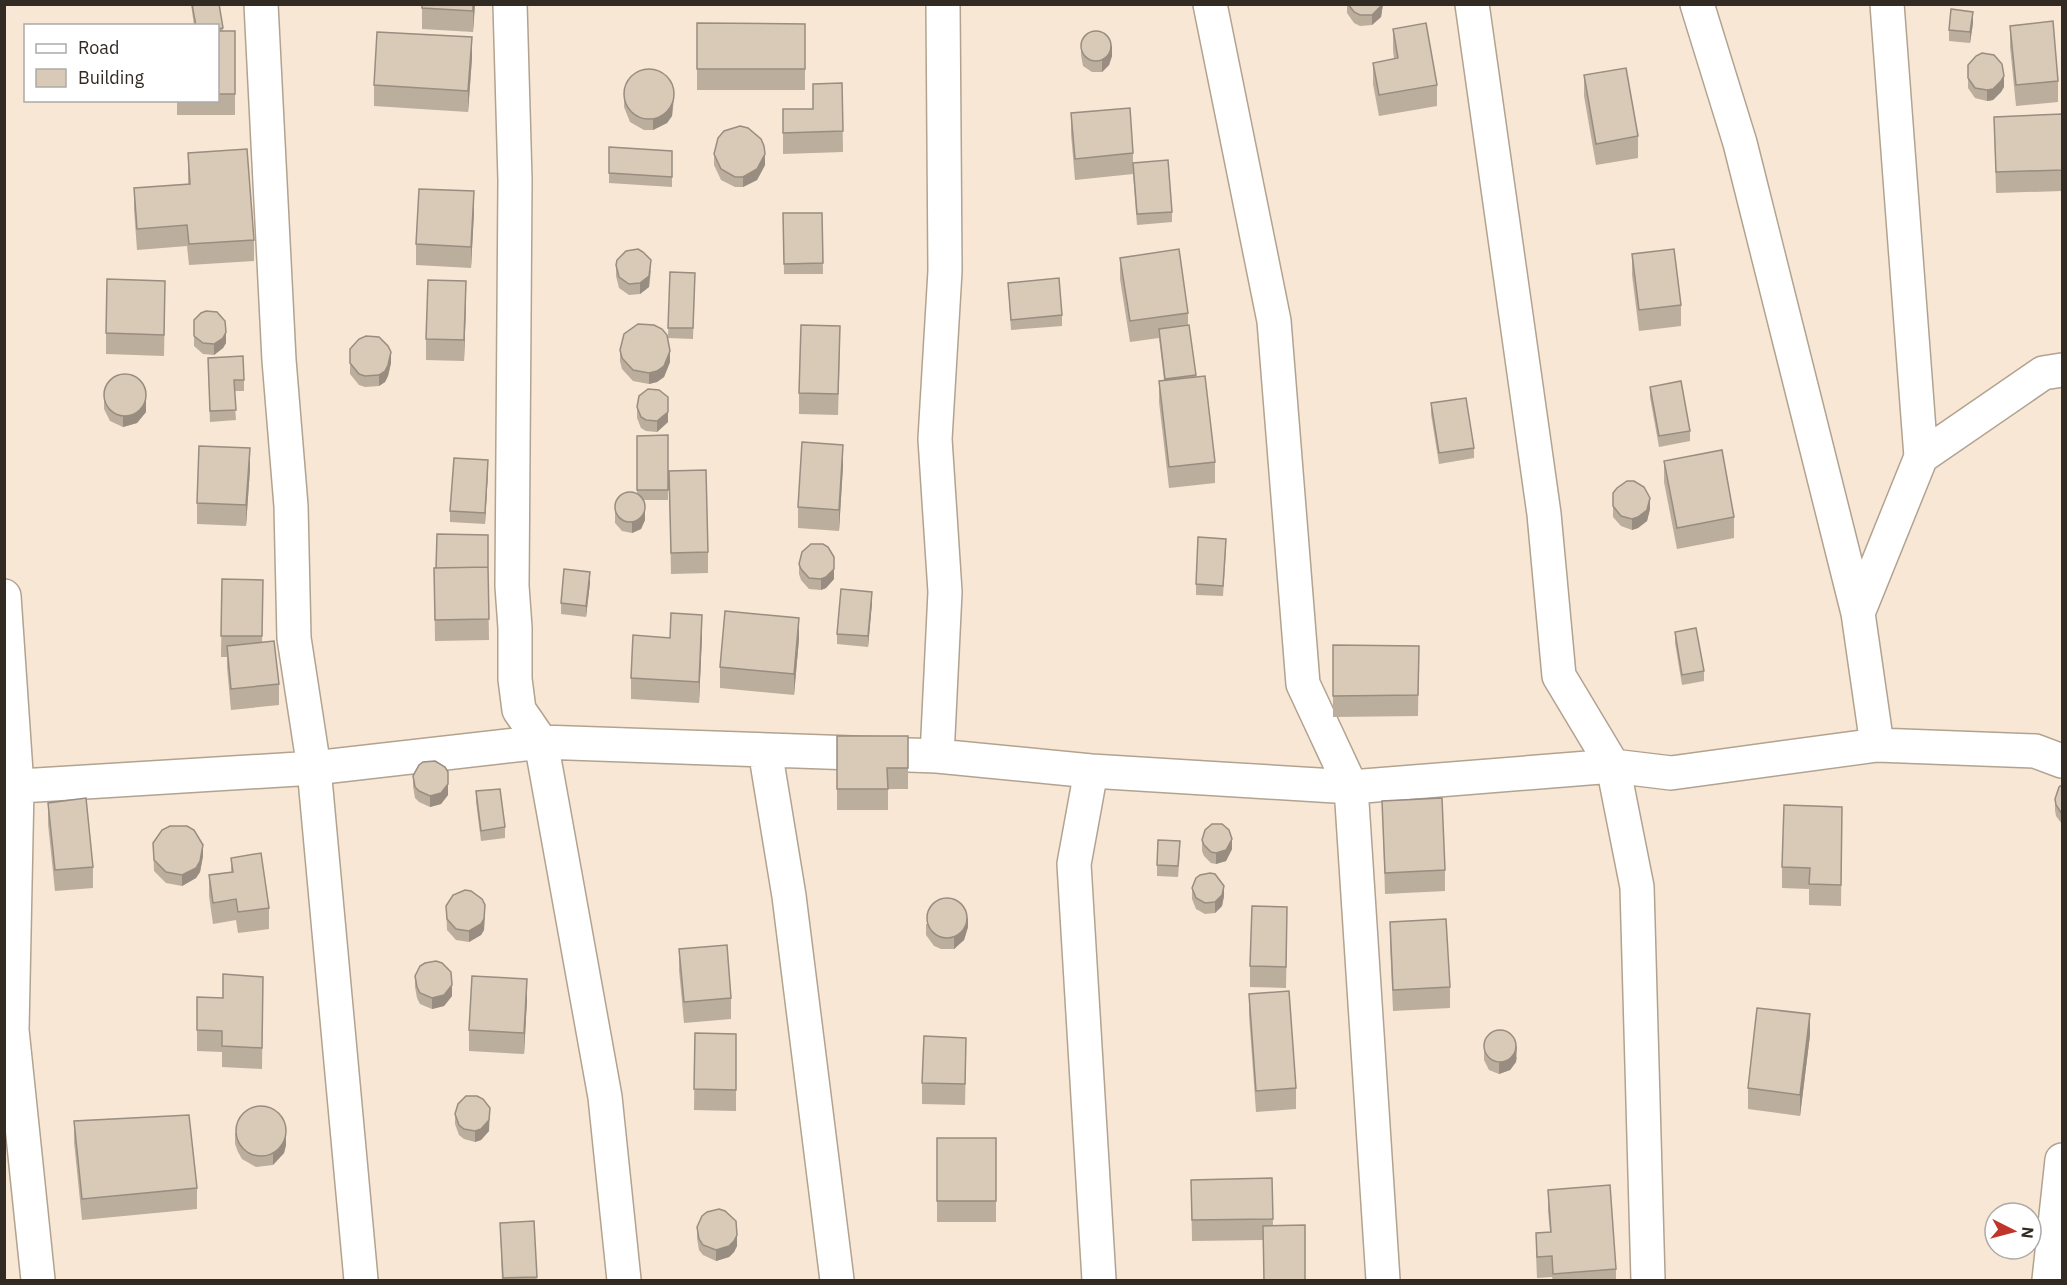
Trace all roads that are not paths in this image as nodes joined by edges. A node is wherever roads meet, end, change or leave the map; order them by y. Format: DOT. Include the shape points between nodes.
graph roads {
  1 [pos="261,4"];
  2 [pos="510,4"];
  3 [pos="943,4"];
  4 [pos="1210,4"];
  5 [pos="1472,4"];
  6 [pos="1698,4"];
  7 [pos="1887,4"];
  8 [pos="2062,370"];
  9 [pos="1921,457"];
  10 [pos="4,596"];
  11 [pos="1858,613"];
  12 [pos="541,742"];
  13 [pos="1877,745"];
  14 [pos="765,750"];
  15 [pos="937,756"];
  16 [pos="2062,761"];
  17 [pos="1613,766"];
  18 [pos="314,768"];
  19 [pos="1090,771"];
  20 [pos="11,787"];
  21 [pos="1351,787"];
  22 [pos="2062,1160"];
  23 [pos="38,1281"];
  24 [pos="362,1281"];
  25 [pos="624,1281"];
  26 [pos="837,1281"];
  27 [pos="1099,1281"];
  28 [pos="1383,1281"];
  29 [pos="1648,1281"];
  30 [pos="2049,1281"];
  1 -- 18 [label="street" via="279,360 291,506 294,638"];
  2 -- 12 [label="street" via="515,180 515,679 519,710"];
  3 -- 15 [label="street" via="945,271 935,439 945,592"];
  4 -- 21 [label="street" via="1274,321 1303,684"];
  5 -- 17 [label="street" via="1544,514 1559,676"];
  6 -- 11 [label="street" via="1740,143"];
  7 -- 9 [label="street"];
  8 -- 9 [label="street" via="2043,373"];
  9 -- 11 [label="street"];
  10 -- 20 [label="street"];
  11 -- 13 [label="street"];
  12 -- 14 [label="street"];
  12 -- 18 [label="street"];
  12 -- 25 [label="street" via="605,1097"];
  13 -- 16 [label="street" via="2035,751"];
  13 -- 17 [label="street" via="1671,773"];
  14 -- 15 [label="street"];
  14 -- 26 [label="street" via="789,896"];
  15 -- 19 [label="street"];
  17 -- 21 [label="street"];
  17 -- 29 [label="street" via="1637,887"];
  18 -- 20 [label="street"];
  18 -- 24 [label="street"];
  19 -- 21 [label="street"];
  19 -- 27 [label="street" via="1074,864"];
  20 -- 23 [label="street" via="12,1030"];
  21 -- 28 [label="street"];
  22 -- 30 [label="street"];
}
